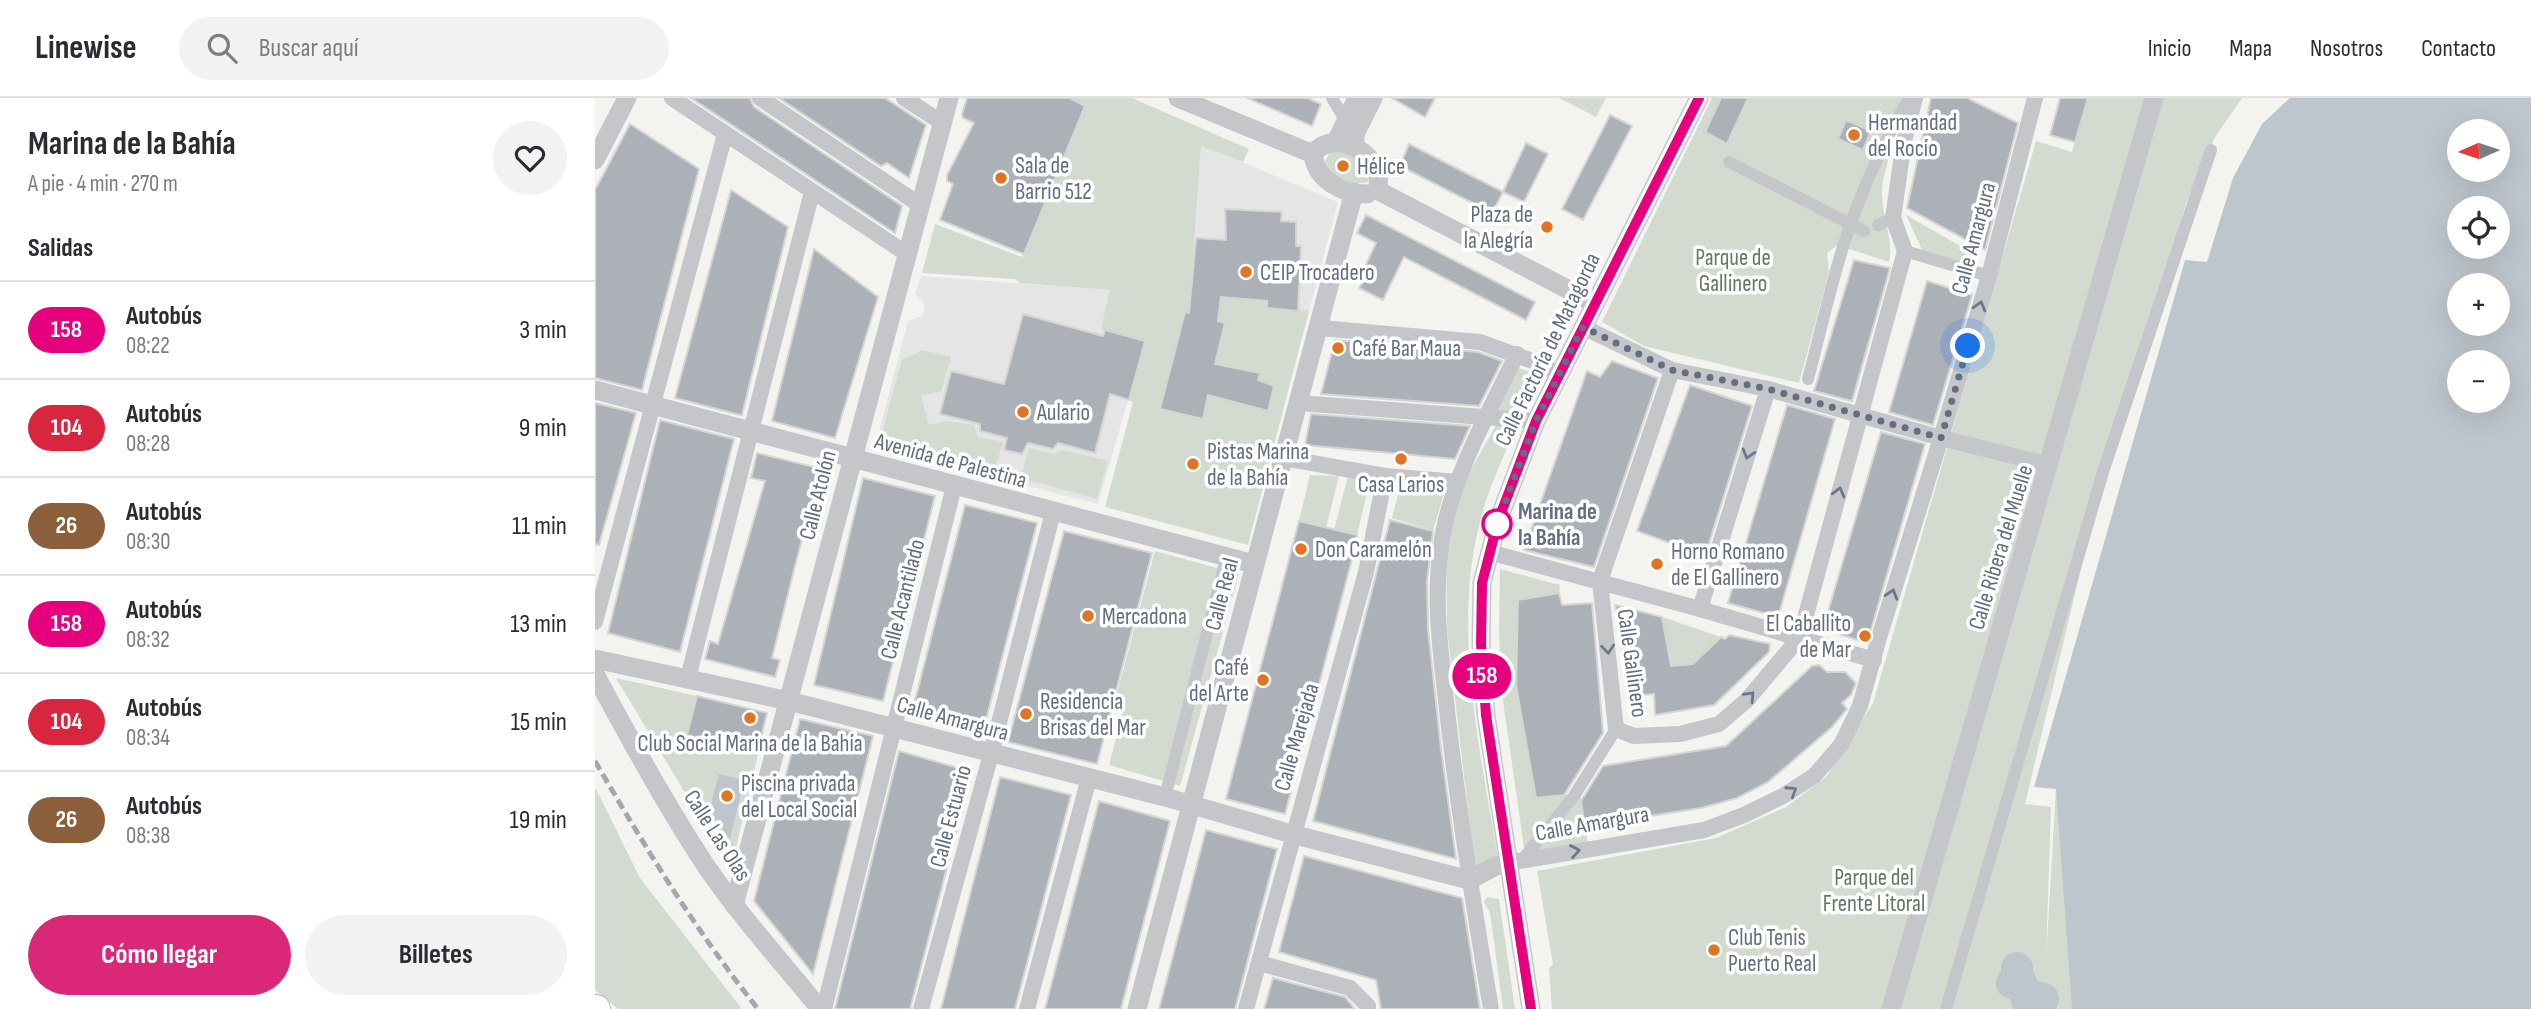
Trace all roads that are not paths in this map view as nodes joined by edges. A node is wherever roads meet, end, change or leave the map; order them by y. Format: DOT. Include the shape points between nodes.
graph roads {
  1 [pos="627,98"];
  2 [pos="673,98"];
  3 [pos="760,98"];
  4 [pos="904,98"];
  5 [pos="949,98"];
  6 [pos="1178,98"];
  7 [pos="1332,98"];
  8 [pos="1357,98"];
  9 [pos="1373,98"];
  10 [pos="1699,98"];
  11 [pos="1909,98"];
  12 [pos="1915,98"];
  13 [pos="2035,98"];
  14 [pos="2154,98"];
  15 [pos="1345,120"];
  16 [pos="941,122"];
  17 [pos="725,134"];
  18 [pos="1346,144"];
  19 [pos="2211,150"];
  20 [pos="1313,154"];
  21 [pos="595,160"];
  22 [pos="1729,162"];
  23 [pos="1377,190"];
  24 [pos="812,192"];
  25 [pos="1354,192"];
  26 [pos="920,205"];
  27 [pos="1851,224"];
  28 [pos="1864,231"];
  29 [pos="1905,251"];
  30 [pos="907,254"];
  31 [pos="1989,276"];
  32 [pos="1594,303"];
  33 [pos="1583,327"];
  34 [pos="1319,328"];
  35 [pos="1517,354"];
  36 [pos="1672,370"];
  37 [pos="1559,376"];
  38 [pos="1808,379"];
  39 [pos="1768,389"];
  40 [pos="595,390"];
  41 [pos="1299,403"];
  42 [pos="652,404"];
  43 [pos="1860,414"];
  44 [pos="1486,417"];
  45 [pos="1536,421"];
  46 [pos="751,432"];
  47 [pos="1941,438"];
  48 [pos="1284,458"];
  49 [pos="851,459"];
  50 [pos="2049,465"];
  51 [pos="1385,476"];
  52 [pos="1458,482"];
  53 [pos="954,486"];
  54 [pos="1053,512"];
  55 [pos="1489,552"];
  56 [pos="1226,559"];
  57 [pos="1254,564"];
  58 [pos="1600,581"];
  59 [pos="1700,609"];
  60 [pos="595,622"];
  61 [pos="1800,638"];
  62 [pos="595,659"];
  63 [pos="1874,660"];
  64 [pos="595,674"];
  65 [pos="688,678"];
  66 [pos="789,701"];
  67 [pos="893,727"];
  68 [pos="1616,729"];
  69 [pos="991,754"];
  70 [pos="1090,778"];
  71 [pos="1165,797"];
  72 [pos="1192,804"];
  73 [pos="1292,834"];
  74 [pos="1515,862"];
  75 [pos="1469,880"];
  76 [pos="734,905"];
  77 [pos="1259,963"];
  78 [pos="822,1009"];
  79 [pos="921,1009"];
  80 [pos="1027,1009"];
  81 [pos="1137,1009"];
  82 [pos="1246,1009"];
  83 [pos="1369,1009"];
  84 [pos="1491,1009"];
  85 [pos="1531,1009"];
  86 [pos="1891,1009"];
  87 [pos="1946,1009"];
  1 -- 21 [label="street"];
  2 -- 17 [label="street"];
  3 -- 26 [label="street"];
  4 -- 16 [label="street"];
  5 -- 16 [label="street, Calle Atolón"];
  6 -- 20 [label="street"];
  7 -- 15 [label="street"];
  8 -- 15 [label="street"];
  9 -- 18 [label="street"];
  10 -- 32 [label="street, Calle Factoría de Matagorda"];
  11 -- 27 [label="street" via="1887,136"];
  12 -- 29 [label="street" via="1885,222"];
  13 -- 31 [label="street, Calle Amargura"];
  14 -- 50 [label="street, Calle Ribera del Muelle"];
  15 -- 18 [label="street"];
  16 -- 26 [label="street, Calle Atolón"];
  17 -- 24 [label="street"];
  17 -- 42 [label="street"];
  18 -- 20 [label="street" via="1318,148"];
  18 -- 23 [label="street" via="1365,155 1378,173"];
  19 -- 87 [label="street" via="2103,472"];
  20 -- 25 [label="street" via="1315,166 1326,180"];
  22 -- 27 [label="street"];
  23 -- 25 [label="street"];
  23 -- 32 [label="street"];
  24 -- 30 [label="street"];
  24 -- 46 [label="street"];
  25 -- 34 [label="street, Calle Real"];
  26 -- 30 [label="street, Calle Atolón"];
  27 -- 28 [label="street"];
  27 -- 38 [label="street"];
  29 -- 31 [label="street"];
  29 -- 43 [label="street, Calle Gallinero"];
  30 -- 49 [label="street, Calle Atolón"];
  47 -- 31 [label="street, Calle Amargura, one-way"];
  32 -- 33 [label="street, Calle Factoría de Matagorda"];
  33 -- 36 [label="street"];
  33 -- 37 [label="street, Calle Factoría de Matagorda"];
  34 -- 35 [label="street" via="1480,342"];
  34 -- 41 [label="street, Calle Real"];
  35 -- 37 [label="street"];
  35 -- 44 [label="street"];
  36 -- 39 [label="street"];
  36 -- 58 [label="street, Calle Gallinero"];
  37 -- 45 [label="street, Calle Factoría de Matagorda"];
  39 -- 43 [label="street"];
  39 -- 59 [label="street, one-way"];
  40 -- 42 [label="street, Avenida de Palestina"];
  41 -- 44 [label="street"];
  41 -- 48 [label="street, Calle Real"];
  42 -- 46 [label="street, Avenida de Palestina"];
  42 -- 60 [label="street"];
  43 -- 47 [label="street"];
  61 -- 43 [label="street, Calle Gallinero, one-way"];
  44 -- 45 [label="street"];
  44 -- 52 [label="street"];
  45 -- 55 [label="street, Calle Factoría de Matagorda"];
  46 -- 49 [label="street, Avenida de Palestina"];
  46 -- 65 [label="street"];
  47 -- 50 [label="street"];
  63 -- 47 [label="street, Calle Amargura, one-way"];
  48 -- 51 [label="street"];
  48 -- 57 [label="street, Calle Real"];
  49 -- 53 [label="street, Avenida de Palestina"];
  49 -- 66 [label="street, Calle Atolón"];
  50 -- 86 [label="street, Calle Ribera del Muelle"];
  51 -- 52 [label="street"];
  51 -- 73 [label="street, Calle Marejada" via="1366,572"];
  52 -- 75 [label="street" via="1441,543 1436,605"];
  53 -- 54 [label="street, Avenida de Palestina"];
  53 -- 67 [label="street, Calle Acantilado"];
  54 -- 56 [label="street, Avenida de Palestina"];
  54 -- 69 [label="street, Calle Estuario"];
  55 -- 58 [label="street"];
  55 -- 74 [label="street, Calle Factoría de Matagorda" via="1482,583 1482,676"];
  56 -- 57 [label="street, Avenida de Palestina"];
  56 -- 71 [label="street"];
  57 -- 72 [label="street, Calle Real"];
  58 -- 59 [label="street"];
  58 -- 68 [label="street, Calle Gallinero, one-way"];
  59 -- 61 [label="street"];
  61 -- 63 [label="street"];
  68 -- 61 [label="street, Calle Gallinero, one-way" via="1634,736 1719,724 1747,700"];
  62 -- 65 [label="street, Calle Amargura"];
  74 -- 63 [label="street, Calle Amargura, one-way" via="1704,830 1783,796 1814,776 1841,745 1860,706"];
  64 -- 76 [label="street, Calle Las Olas" via="676,818"];
  65 -- 66 [label="street, Calle Amargura"];
  66 -- 67 [label="street, Calle Amargura"];
  66 -- 76 [label="street, Calle Atolón"];
  67 -- 69 [label="street, Calle Amargura"];
  67 -- 78 [label="street, Calle Acantilado"];
  68 -- 74 [label="street" via="1574,796"];
  69 -- 70 [label="street, Calle Amargura"];
  69 -- 79 [label="street, Calle Estuario"];
  70 -- 71 [label="street, Calle Amargura"];
  70 -- 80 [label="street"];
  71 -- 72 [label="street, Calle Amargura"];
  72 -- 73 [label="street, Calle Amargura"];
  72 -- 81 [label="street, Calle Real"];
  73 -- 75 [label="street, Calle Amargura"];
  73 -- 77 [label="street, Calle Marejada"];
  74 -- 75 [label="street, Calle Amargura"];
  74 -- 85 [label="street, Calle Factoría de Matagorda"];
  75 -- 84 [label="street"];
  76 -- 78 [label="street, Calle Las Olas"];
  77 -- 82 [label="street, Calle Marejada"];
  77 -- 83 [label="street" via="1350,988"];
}
